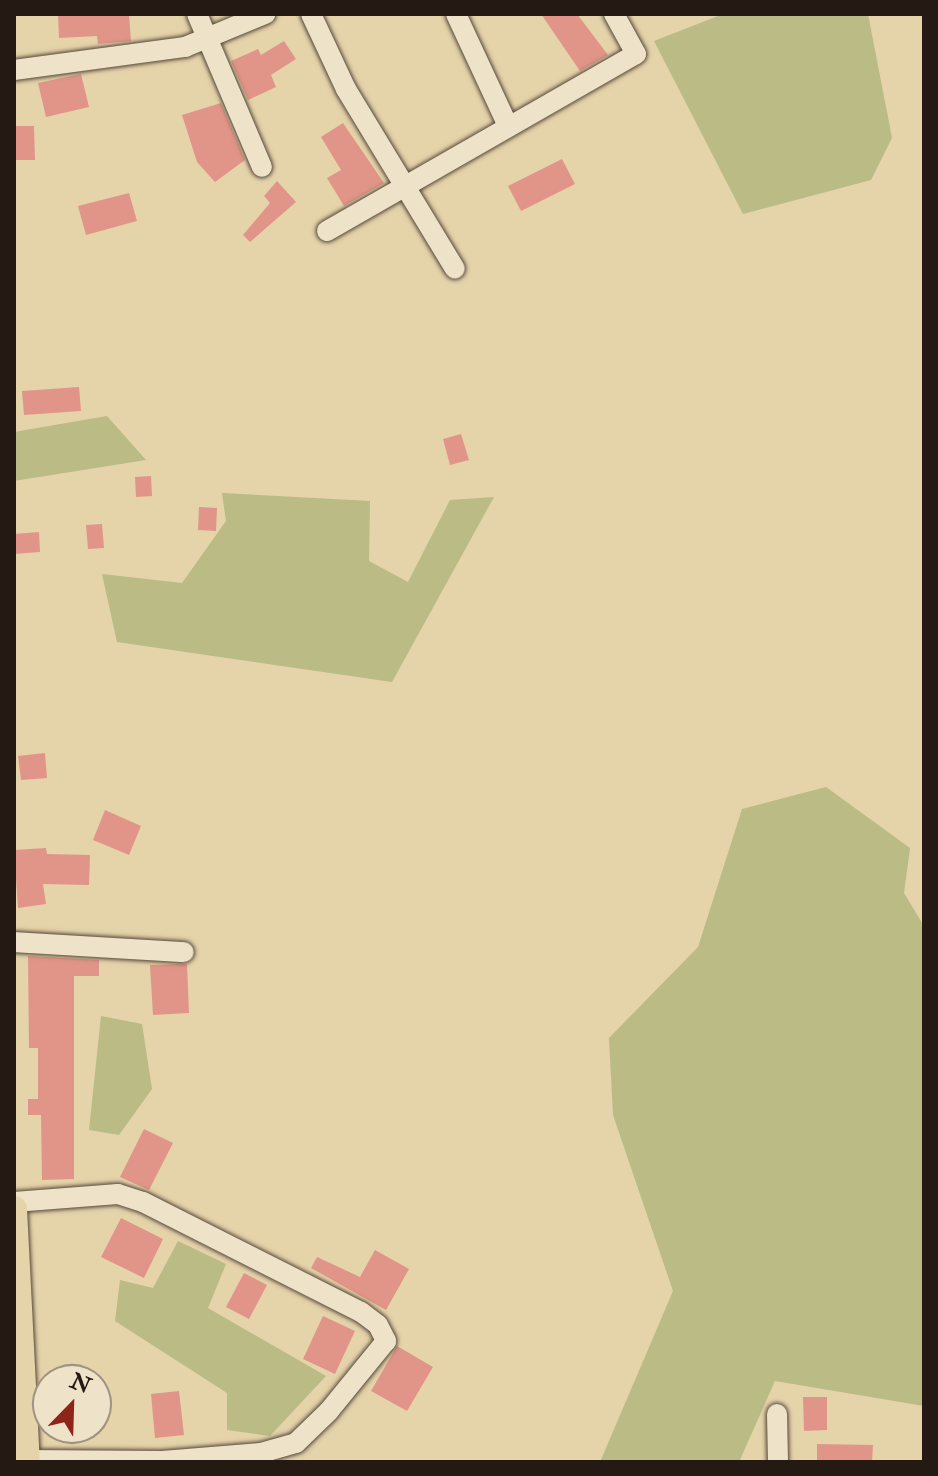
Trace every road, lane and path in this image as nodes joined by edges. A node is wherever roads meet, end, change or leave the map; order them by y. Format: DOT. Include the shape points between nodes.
graph roads {
  1 [pos="197,14"];
  2 [pos="265,14"];
  3 [pos="311,14"];
  4 [pos="456,14"];
  5 [pos="614,14"];
  6 [pos="205,40"];
  7 [pos="14,70"];
  8 [pos="508,126"];
  9 [pos="262,167"];
  10 [pos="402,187"];
  11 [pos="327,231"];
  12 [pos="455,269"];
  13 [pos="14,942"];
  14 [pos="184,952"];
  15 [pos="14,1202"];
  16 [pos="14,1209"];
  17 [pos="777,1414"];
  18 [pos="26,1461"];
  19 [pos="778,1462"];
  1 -- 6 [label="street"];
  2 -- 6 [label="street"];
  3 -- 10 [label="street"];
  4 -- 8 [label="street"];
  5 -- 8 [label="street" via="636,54"];
  6 -- 7 [label="street"];
  6 -- 9 [label="street"];
  8 -- 10 [label="street"];
  10 -- 11 [label="street"];
  10 -- 12 [label="street"];
  13 -- 14 [label="street"];
  15 -- 18 [label="street" via="118,1194 143,1202 361,1312 378,1325 386,1341 296,1443 261,1453 162,1461"];
  16 -- 18 [label="main road"];
  17 -- 19 [label="street"];
}
